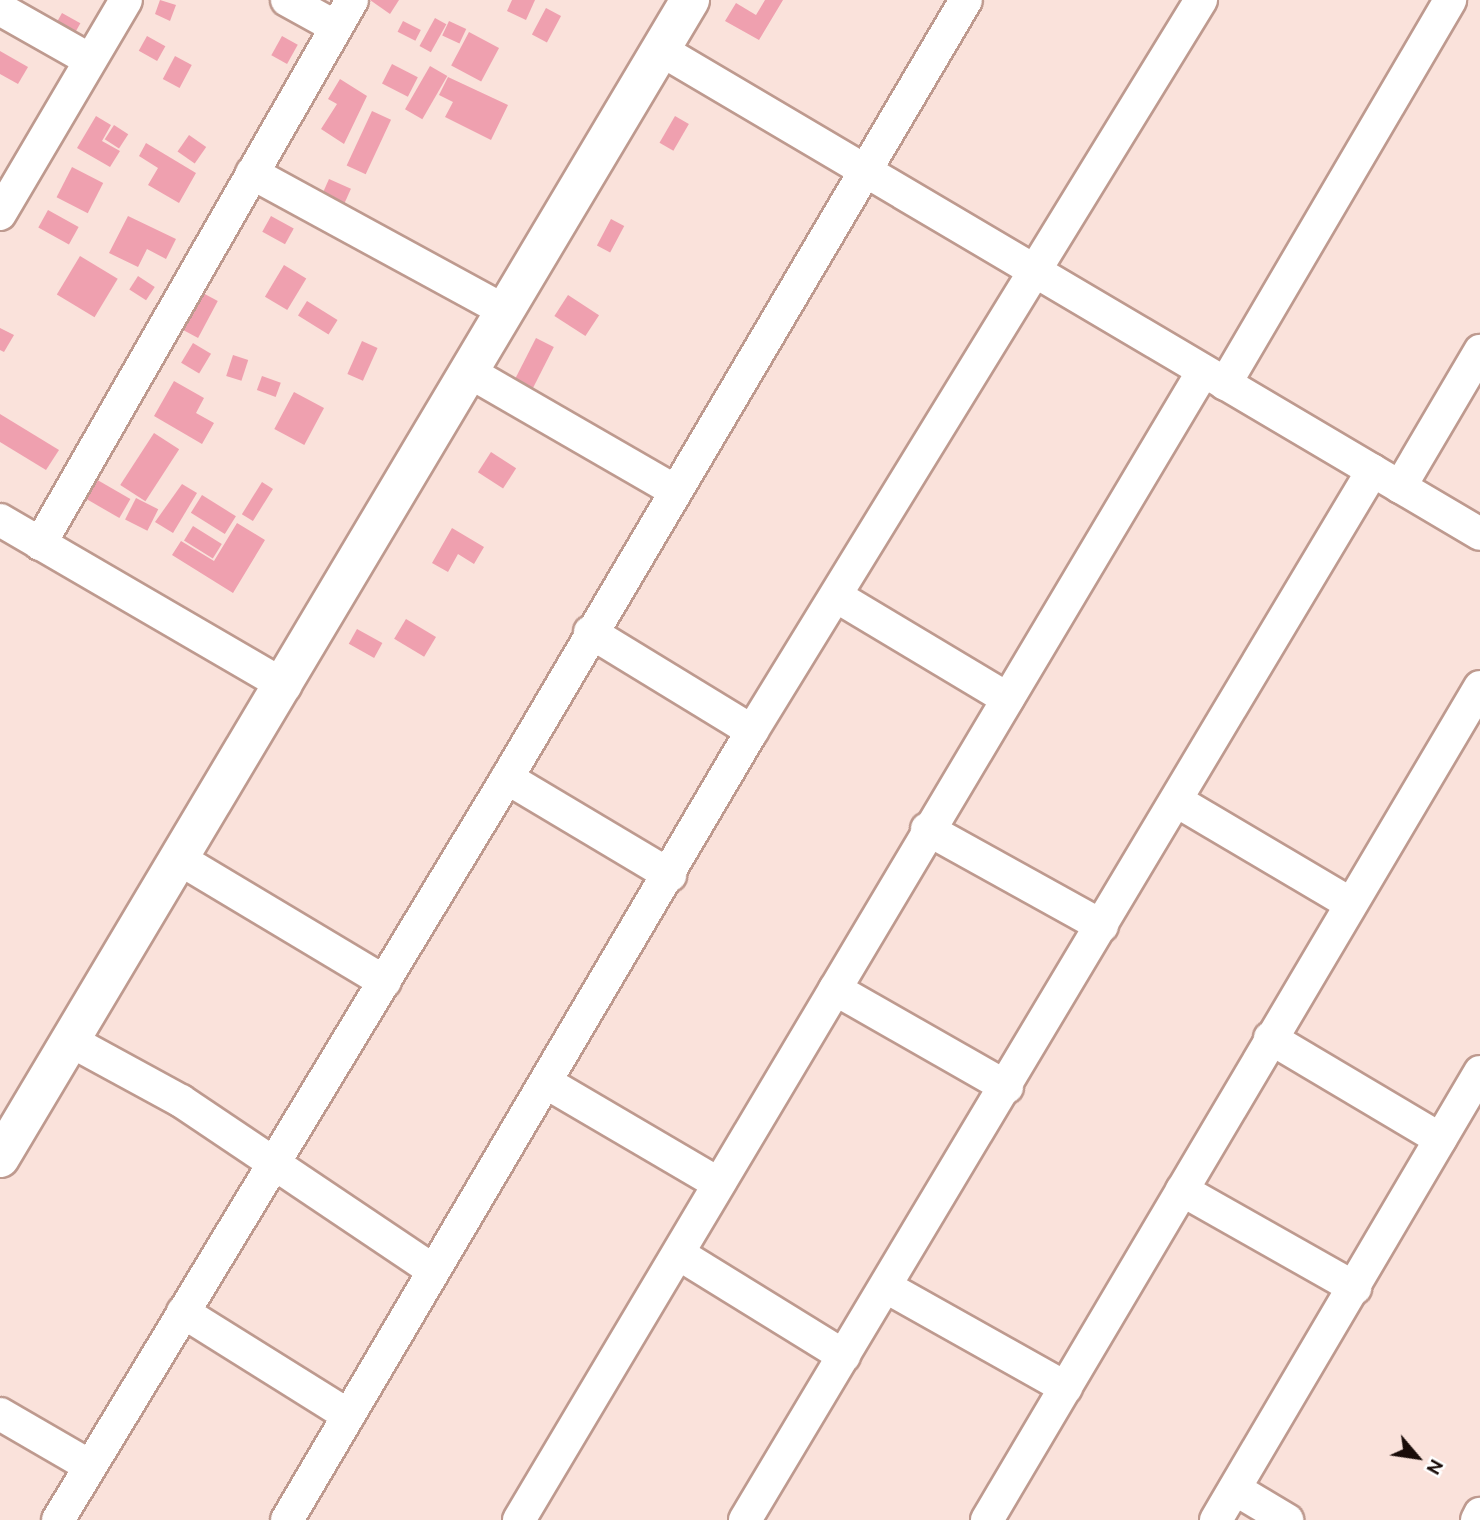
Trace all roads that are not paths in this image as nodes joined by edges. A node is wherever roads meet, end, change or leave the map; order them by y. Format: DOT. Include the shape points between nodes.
graph roads {
  1 [pos="126,0"];
  2 [pos="287,0"];
  3 [pos="352,0"];
  4 [pos="690,0"];
  5 [pos="966,0"];
  6 [pos="1201,0"];
  7 [pos="1450,0"];
  8 [pos="0,9"];
  9 [pos="336,27"];
  10 [pos="661,50"];
  11 [pos="90,60"];
  12 [pos="252,173"];
  13 [pos="863,174"];
  14 [pos="0,215"];
  15 [pos="1034,275"];
  16 [pos="508,312"];
  17 [pos="1480,351"];
  18 [pos="471,373"];
  19 [pos="1214,377"];
  20 [pos="1373,470"];
  21 [pos="1400,486"];
  22 [pos="672,489"];
  23 [pos="0,520"];
  24 [pos="1480,534"];
  25 [pos="40,544"];
  26 [pos="836,596"];
  27 [pos="590,632"];
  28 [pos="285,686"];
  29 [pos="1480,687"];
  30 [pos="1008,699"];
  31 [pos="752,731"];
  32 [pos="507,778"];
  33 [pos="1177,801"];
  34 [pos="927,829"];
  35 [pos="183,861"];
  36 [pos="670,875"];
  37 [pos="1352,904"];
  38 [pos="1102,926"];
  39 [pos="385,982"];
  40 [pos="835,989"];
  41 [pos="1270,1038"];
  42 [pos="71,1041"];
  43 [pos="1480,1072"];
  44 [pos="547,1083"];
  45 [pos="1007,1087"];
  46 [pos="1440,1139"];
  47 [pos="0,1158"];
  48 [pos="274,1165"];
  49 [pos="719,1184"];
  50 [pos="1182,1190"];
  51 [pos="679,1254"];
  52 [pos="431,1269"];
  53 [pos="888,1288"];
  54 [pos="1355,1288"];
  55 [pos="183,1312"];
  56 [pos="844,1356"];
  57 [pos="1066,1388"];
  58 [pos="0,1414"];
  59 [pos="348,1416"];
  60 [pos="88,1465"];
  61 [pos="1235,1489"];
  62 [pos="1480,1514"];
  63 [pos="529,1517"];
  64 [pos="58,1520"];
  65 [pos="287,1520"];
  66 [pos="745,1520"];
  67 [pos="988,1520"];
  68 [pos="1216,1520"];
  69 [pos="1287,1520"];
  70 [pos="1477,1520"];
  1 -- 11 [label="street"];
  2 -- 9 [label="street"];
  3 -- 9 [label="street"];
  4 -- 10 [label="street"];
  5 -- 13 [label="street"];
  6 -- 15 [label="street"];
  7 -- 19 [label="street"];
  8 -- 11 [label="street"];
  9 -- 12 [label="street"];
  10 -- 13 [label="street"];
  10 -- 16 [label="street"];
  11 -- 14 [label="street"];
  12 -- 16 [label="street"];
  12 -- 25 [label="street"];
  13 -- 15 [label="street"];
  13 -- 22 [label="street"];
  15 -- 19 [label="street"];
  15 -- 26 [label="street"];
  16 -- 18 [label="street"];
  17 -- 21 [label="street"];
  18 -- 22 [label="street"];
  18 -- 28 [label="street"];
  19 -- 20 [label="street"];
  19 -- 30 [label="street"];
  20 -- 21 [label="street"];
  20 -- 33 [label="street"];
  21 -- 24 [label="street"];
  22 -- 27 [label="street"];
  23 -- 25 [label="street"];
  25 -- 28 [label="street"];
  26 -- 30 [label="street"];
  26 -- 31 [label="street"];
  27 -- 31 [label="street"];
  27 -- 32 [label="street"];
  28 -- 35 [label="street"];
  29 -- 37 [label="street"];
  30 -- 34 [label="street"];
  31 -- 36 [label="street"];
  32 -- 36 [label="street"];
  32 -- 39 [label="street"];
  33 -- 37 [label="street"];
  33 -- 38 [label="street"];
  34 -- 38 [label="street"];
  34 -- 40 [label="street"];
  35 -- 39 [label="street"];
  35 -- 42 [label="street"];
  36 -- 44 [label="street"];
  37 -- 41 [label="street"];
  38 -- 45 [label="street"];
  39 -- 48 [label="street"];
  40 -- 45 [label="street"];
  40 -- 49 [label="street"];
  41 -- 46 [label="street"];
  41 -- 50 [label="street"];
  42 -- 47 [label="street"];
  42 -- 48 [label="street" via="181,1101"];
  43 -- 46 [label="street"];
  44 -- 49 [label="street"];
  44 -- 52 [label="street"];
  45 -- 53 [label="street"];
  46 -- 54 [label="street"];
  48 -- 52 [label="street"];
  48 -- 55 [label="street"];
  49 -- 51 [label="street"];
  50 -- 54 [label="street"];
  50 -- 57 [label="street"];
  51 -- 56 [label="street"];
  51 -- 63 [label="street"];
  52 -- 59 [label="street"];
  53 -- 56 [label="street"];
  53 -- 57 [label="street"];
  54 -- 61 [label="street"];
  55 -- 59 [label="street"];
  55 -- 60 [label="street"];
  56 -- 66 [label="street"];
  57 -- 67 [label="street"];
  58 -- 60 [label="street"];
  59 -- 65 [label="street"];
  60 -- 64 [label="street"];
  61 -- 68 [label="street"];
  61 -- 69 [label="street"];
  62 -- 70 [label="street"];
}
